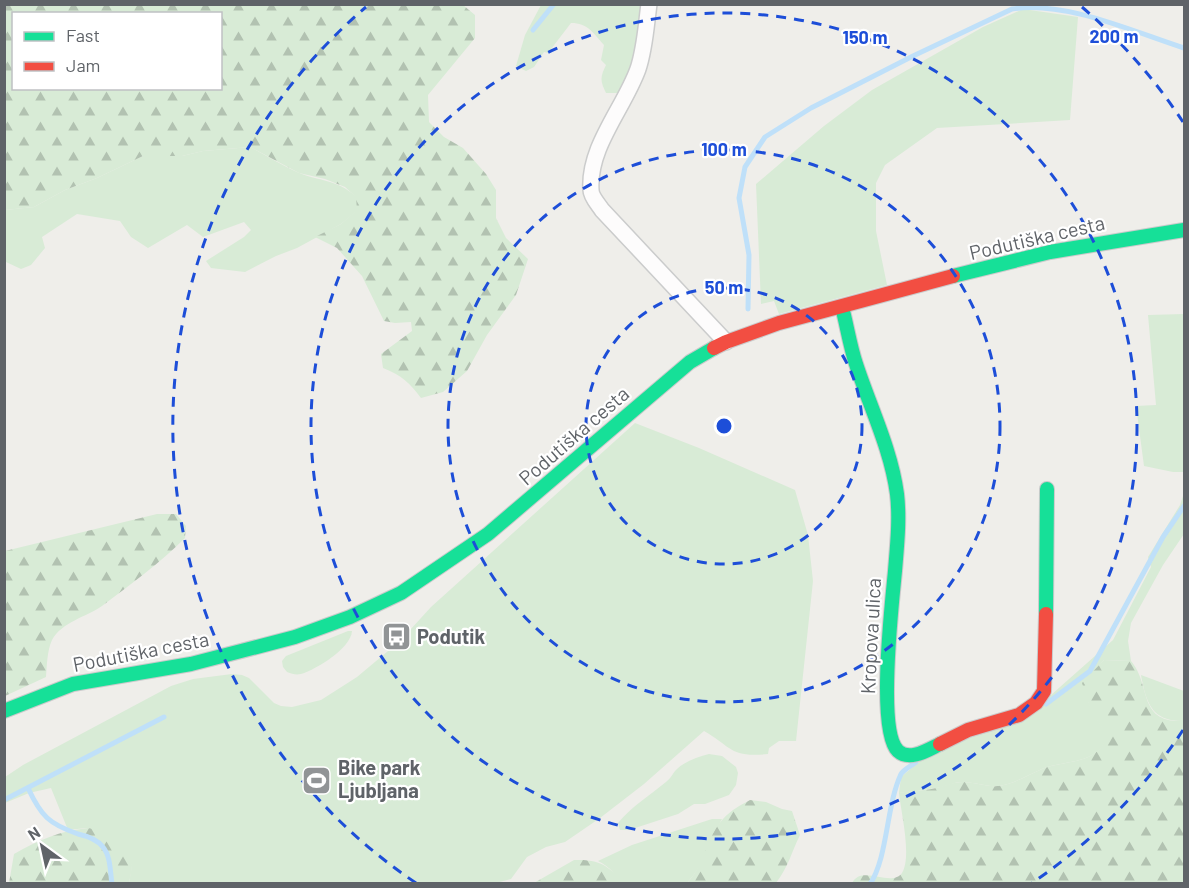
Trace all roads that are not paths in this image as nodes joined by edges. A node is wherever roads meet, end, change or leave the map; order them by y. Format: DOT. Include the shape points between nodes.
graph roads {
  1 [pos="649,4"];
  2 [pos="1185,230"];
  3 [pos="842,307"];
  4 [pos="726,342"];
  5 [pos="1047,489"];
  6 [pos="4,711"];
  1 -- 4 [label="street" via="638,68 601,145 593,168 591,193 602,210"];
  2 -- 3 [label="street, Podutiška cesta" via="1050,252"];
  3 -- 4 [label="street, Podutiška cesta"];
  3 -- 5 [label="street, Kropova ulica" via="897,494 898,530 886,678 891,737 898,751 920,754 968,730 1019,715 1044,692"];
  4 -- 6 [label="street, Podutiška cesta" via="690,362 488,534 401,592 350,617 295,637 191,664 73,684"];
}
